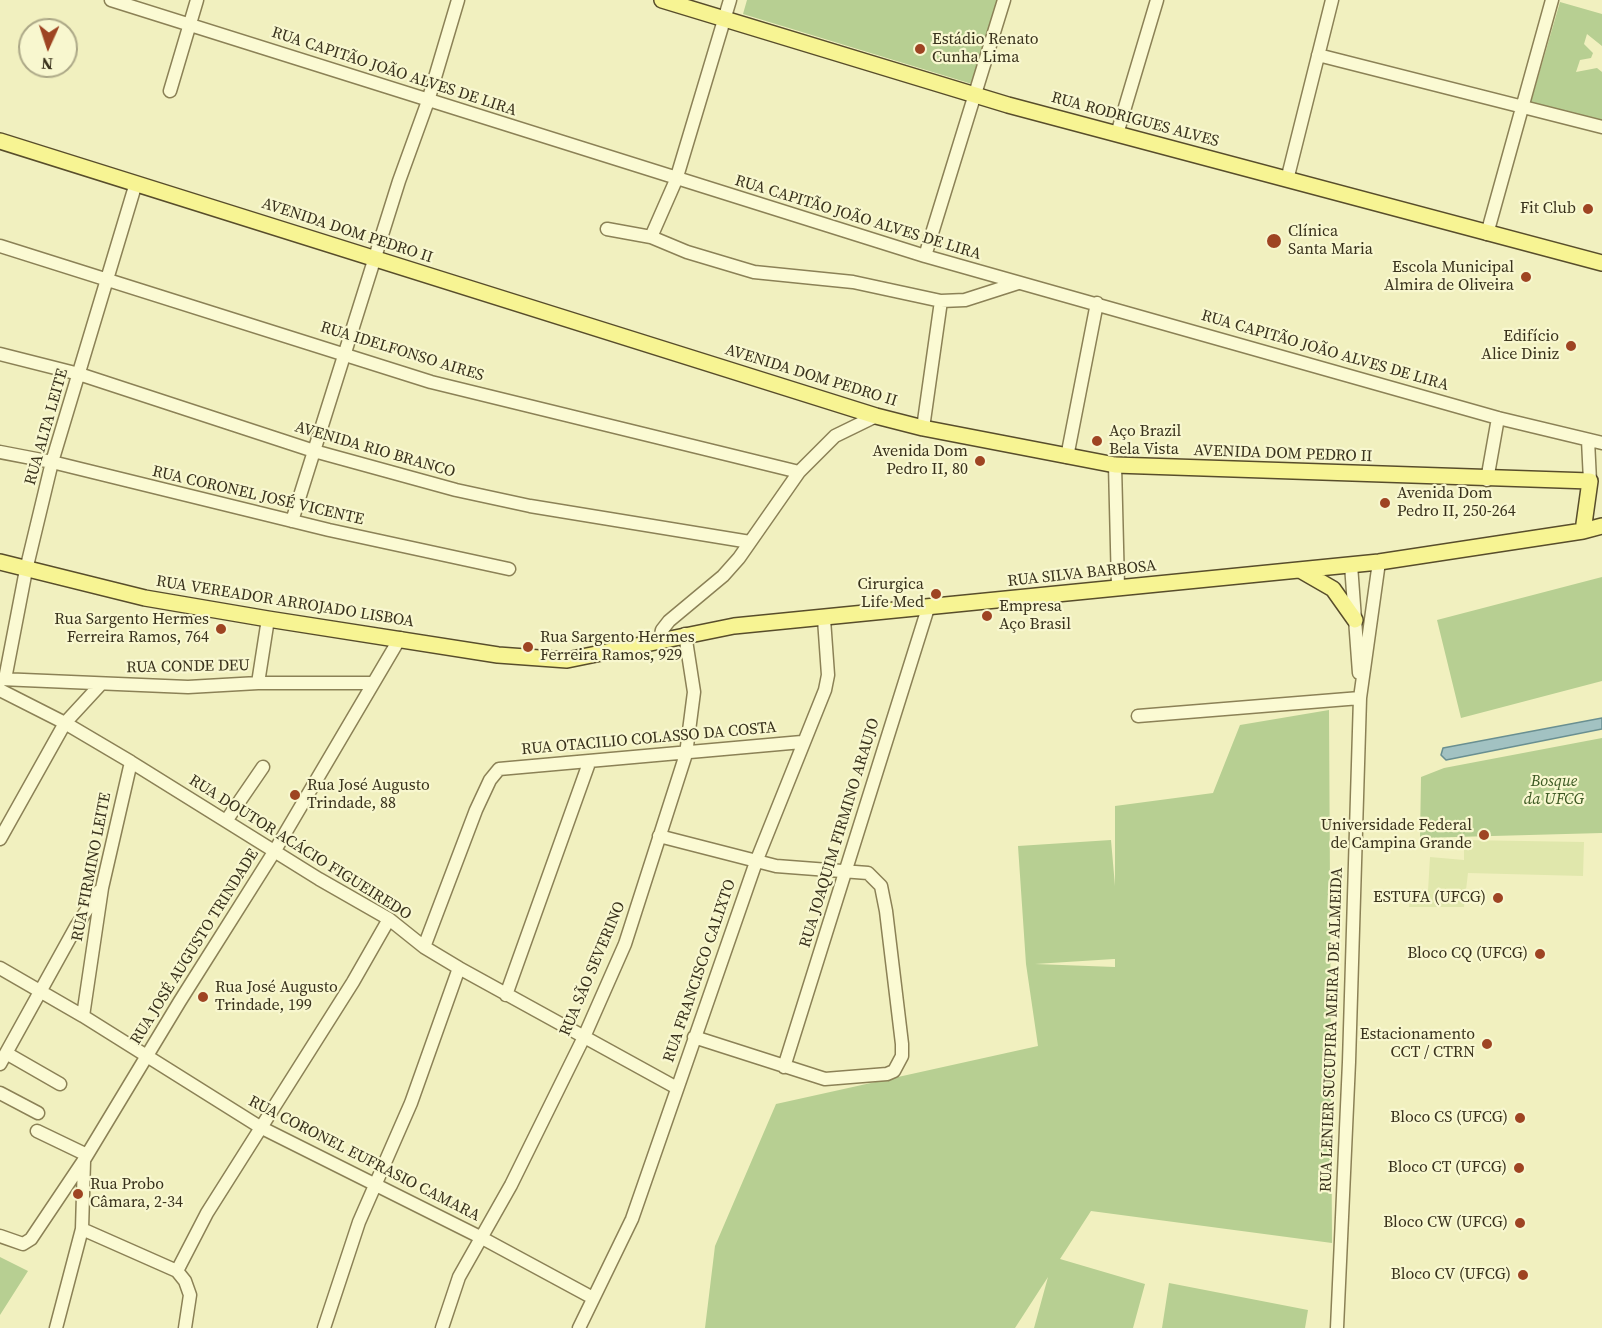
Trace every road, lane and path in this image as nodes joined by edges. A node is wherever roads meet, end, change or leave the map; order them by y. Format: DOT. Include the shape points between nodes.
graph roads {
  1 [pos="111,0"];
  2 [pos="197,0"];
  3 [pos="458,0"];
  4 [pos="662,0"];
  5 [pos="730,0"];
  6 [pos="1004,0"];
  7 [pos="1157,0"];
  8 [pos="1332,0"];
  9 [pos="1552,0"];
  10 [pos="723,20"];
  11 [pos="190,25"];
  12 [pos="1318,56"];
  13 [pos="170,91"];
  14 [pos="974,95"];
  15 [pos="428,101"];
  16 [pos="1522,105"];
  17 [pos="1602,127"];
  18 [pos="1118,134"];
  19 [pos="0,141"];
  20 [pos="676,180"];
  21 [pos="1287,180"];
  22 [pos="136,183"];
  23 [pos="607,229"];
  24 [pos="1487,234"];
  25 [pos="651,237"];
  26 [pos="0,246"];
  27 [pos="926,256"];
  28 [pos="375,259"];
  29 [pos="1602,263"];
  30 [pos="109,279"];
  31 [pos="1018,283"];
  32 [pos="941,301"];
  33 [pos="1097,303"];
  34 [pos="344,352"];
  35 [pos="0,354"];
  36 [pos="79,374"];
  37 [pos="876,416"];
  38 [pos="1497,418"];
  39 [pos="923,428"];
  40 [pos="1588,440"];
  41 [pos="1602,443"];
  42 [pos="314,451"];
  43 [pos="0,452"];
  44 [pos="1067,457"];
  45 [pos="52,462"];
  46 [pos="1115,465"];
  47 [pos="799,472"];
  48 [pos="1487,480"];
  49 [pos="1590,481"];
  50 [pos="292,521"];
  51 [pos="1602,526"];
  52 [pos="1583,531"];
  53 [pos="750,542"];
  54 [pos="0,562"];
  55 [pos="1379,562"];
  56 [pos="1351,565"];
  57 [pos="509,569"];
  58 [pos="26,570"];
  59 [pos="1300,570"];
  60 [pos="1118,587"];
  61 [pos="928,608"];
  62 [pos="824,619"];
  63 [pos="268,620"];
  64 [pos="1355,620"];
  65 [pos="685,634"];
  66 [pos="400,638"];
  67 [pos="660,639"];
  68 [pos="567,660"];
  69 [pos="2,682"];
  70 [pos="258,683"];
  71 [pos="372,683"];
  72 [pos="100,684"];
  73 [pos="1360,698"];
  74 [pos="1138,716"];
  75 [pos="65,723"];
  76 [pos="802,742"];
  77 [pos="686,754"];
  78 [pos="131,762"];
  79 [pos="589,763"];
  80 [pos="263,767"];
  81 [pos="226,821"];
  82 [pos="659,836"];
  83 [pos="0,839"];
  84 [pos="274,852"];
  85 [pos="756,862"];
  86 [pos="845,871"];
  87 [pos="102,888"];
  88 [pos="389,919"];
  89 [pos="424,947"];
  90 [pos="0,968"];
  91 [pos="459,968"];
  92 [pos="40,993"];
  93 [pos="506,995"];
  94 [pos="83,1016"];
  95 [pos="584,1037"];
  96 [pos="694,1037"];
  97 [pos="147,1056"];
  98 [pos="3,1059"];
  99 [pos="784,1067"];
  100 [pos="60,1084"];
  101 [pos="677,1088"];
  102 [pos="0,1093"];
  103 [pos="38,1113"];
  104 [pos="260,1127"];
  105 [pos="37,1131"];
  106 [pos="86,1158"];
  107 [pos="375,1187"];
  108 [pos="82,1229"];
  109 [pos="0,1236"];
  110 [pos="482,1238"];
  111 [pos="177,1271"];
  112 [pos="593,1298"];
  113 [pos="57,1328"];
  114 [pos="185,1328"];
  115 [pos="324,1328"];
  116 [pos="442,1328"];
  117 [pos="579,1328"];
  118 [pos="1337,1328"];
  1 -- 11 [label="street, RUA CAPITÃO JOÃO ALVES DE LIRA"];
  2 -- 11 [label="street"];
  3 -- 15 [label="street"];
  4 -- 10 [label="main road, RUA RODRIGUES ALVES"];
  5 -- 10 [label="street"];
  6 -- 14 [label="street"];
  7 -- 18 [label="street"];
  8 -- 12 [label="street"];
  9 -- 16 [label="street"];
  10 -- 14 [label="main road, RUA RODRIGUES ALVES"];
  10 -- 20 [label="street"];
  11 -- 13 [label="street"];
  11 -- 15 [label="street, RUA CAPITÃO JOÃO ALVES DE LIRA"];
  12 -- 16 [label="street"];
  12 -- 21 [label="street"];
  14 -- 18 [label="main road, RUA RODRIGUES ALVES"];
  14 -- 27 [label="street"];
  15 -- 20 [label="street, RUA CAPITÃO JOÃO ALVES DE LIRA"];
  15 -- 28 [label="street"];
  16 -- 17 [label="street"];
  16 -- 24 [label="street"];
  18 -- 21 [label="main road, RUA RODRIGUES ALVES"];
  19 -- 22 [label="main road, AVENIDA DOM PEDRO II"];
  20 -- 25 [label="street"];
  20 -- 27 [label="street, RUA CAPITÃO JOÃO ALVES DE LIRA"];
  21 -- 24 [label="main road, RUA RODRIGUES ALVES"];
  22 -- 28 [label="main road, AVENIDA DOM PEDRO II"];
  22 -- 30 [label="street, RUA ALTA LEITE"];
  23 -- 25 [label="street"];
  24 -- 29 [label="main road, RUA RODRIGUES ALVES"];
  25 -- 32 [label="street" via="754,272 853,282"];
  26 -- 30 [label="street, RUA IDELFONSO AIRES"];
  27 -- 31 [label="street, RUA CAPITÃO JOÃO ALVES DE LIRA"];
  28 -- 34 [label="street"];
  28 -- 37 [label="main road, AVENIDA DOM PEDRO II"];
  30 -- 34 [label="street, RUA IDELFONSO AIRES"];
  30 -- 36 [label="street, RUA ALTA LEITE"];
  31 -- 32 [label="street" via="965,300"];
  31 -- 33 [label="street, RUA CAPITÃO JOÃO ALVES DE LIRA"];
  32 -- 39 [label="street"];
  33 -- 38 [label="street, RUA CAPITÃO JOÃO ALVES DE LIRA"];
  33 -- 44 [label="street"];
  34 -- 42 [label="street"];
  34 -- 47 [label="street, RUA IDELFONSO AIRES" via="430,382"];
  35 -- 36 [label="street, AVENIDA RIO BRANCO"];
  36 -- 42 [label="street, AVENIDA RIO BRANCO"];
  36 -- 45 [label="street, RUA ALTA LEITE"];
  37 -- 39 [label="main road, AVENIDA DOM PEDRO II"];
  37 -- 47 [label="street" via="835,436"];
  38 -- 40 [label="street, RUA CAPITÃO JOÃO ALVES DE LIRA"];
  38 -- 48 [label="street"];
  39 -- 44 [label="main road, AVENIDA DOM PEDRO II"];
  40 -- 41 [label="street, RUA CAPITÃO JOÃO ALVES DE LIRA"];
  40 -- 49 [label="street"];
  42 -- 50 [label="street"];
  42 -- 53 [label="street, AVENIDA RIO BRANCO" via="500,500"];
  43 -- 45 [label="street, RUA CORONEL JOSÉ VICENTE"];
  44 -- 46 [label="main road, AVENIDA DOM PEDRO II"];
  45 -- 50 [label="street, RUA CORONEL JOSÉ VICENTE"];
  45 -- 58 [label="street, RUA ALTA LEITE"];
  46 -- 48 [label="main road, AVENIDA DOM PEDRO II"];
  46 -- 60 [label="street"];
  47 -- 53 [label="street"];
  48 -- 49 [label="main road, AVENIDA DOM PEDRO II"];
  49 -- 52 [label="main road"];
  50 -- 57 [label="street, RUA CORONEL JOSÉ VICENTE"];
  51 -- 52 [label="main road, RUA SILVA BARBOSA"];
  52 -- 55 [label="main road, RUA SILVA BARBOSA"];
  53 -- 67 [label="street" via="723,576 669,621"];
  54 -- 58 [label="main road, RUA VEREADOR ARROJADO LISBOA"];
  55 -- 56 [label="main road, RUA SILVA BARBOSA"];
  55 -- 73 [label="street, RUA LENIER SUCUPIRA MEIRA DE ALMEIDA"];
  56 -- 59 [label="main road, RUA SILVA BARBOSA"];
  56 -- 64 [label="street, RUA LENIER SUCUPIRA MEIRA DE ALMEIDA"];
  58 -- 63 [label="main road, RUA VEREADOR ARROJADO LISBOA" via="145,598"];
  58 -- 69 [label="street, RUA ALTA LEITE"];
  59 -- 60 [label="main road, RUA SILVA BARBOSA"];
  59 -- 64 [label="main road" via="1333,589"];
  60 -- 61 [label="main road, RUA SILVA BARBOSA"];
  61 -- 62 [label="main road, RUA SILVA BARBOSA"];
  61 -- 86 [label="street, RUA JOAQUIM FIRMINO ARAUJO"];
  62 -- 65 [label="main road, RUA SILVA BARBOSA"];
  62 -- 76 [label="street, RUA FRANCISCO CALIXTO" via="827,681"];
  63 -- 66 [label="main road, RUA VEREADOR ARROJADO LISBOA"];
  63 -- 70 [label="street"];
  64 -- 73 [label="street, RUA LENIER SUCUPIRA MEIRA DE ALMEIDA"];
  65 -- 67 [label="main road, RUA SILVA BARBOSA"];
  65 -- 77 [label="street, RUA SÃO SEVERINO" via="694,692"];
  66 -- 68 [label="main road, RUA VEREADOR ARROJADO LISBOA" via="498,655"];
  66 -- 71 [label="street, RUA JOSÉ AUGUSTO TRINDADE"];
  67 -- 68 [label="main road, RUA SILVA BARBOSA"];
  69 -- 72 [label="street, RUA CONDE DEU"];
  69 -- 75 [label="street, RUA DOUTOR ACÁCIO FIGUEIREDO"];
  70 -- 71 [label="street, RUA CONDE DEU"];
  70 -- 72 [label="street, RUA CONDE DEU" via="188,687"];
  71 -- 84 [label="street, RUA JOSÉ AUGUSTO TRINDADE"];
  72 -- 75 [label="street"];
  73 -- 74 [label="street"];
  73 -- 118 [label="street, RUA LENIER SUCUPIRA MEIRA DE ALMEIDA"];
  75 -- 78 [label="street, RUA DOUTOR ACÁCIO FIGUEIREDO"];
  75 -- 83 [label="street"];
  76 -- 77 [label="street, RUA OTACILIO COLASSO DA COSTA"];
  76 -- 85 [label="street, RUA FRANCISCO CALIXTO"];
  77 -- 79 [label="street, RUA OTACILIO COLASSO DA COSTA"];
  77 -- 82 [label="street, RUA SÃO SEVERINO"];
  78 -- 81 [label="street, RUA DOUTOR ACÁCIO FIGUEIREDO"];
  78 -- 87 [label="street, RUA FIRMINO LEITE"];
  79 -- 89 [label="street, RUA OTACILIO COLASSO DA COSTA" via="499,769 477,810"];
  79 -- 93 [label="street"];
  80 -- 81 [label="street"];
  81 -- 84 [label="street, RUA DOUTOR ACÁCIO FIGUEIREDO"];
  82 -- 85 [label="street"];
  82 -- 95 [label="street, RUA SÃO SEVERINO" via="625,944"];
  84 -- 88 [label="street, RUA DOUTOR ACÁCIO FIGUEIREDO"];
  84 -- 97 [label="street, RUA JOSÉ AUGUSTO TRINDADE"];
  85 -- 86 [label="street"];
  85 -- 96 [label="street, RUA FRANCISCO CALIXTO"];
  86 -- 99 [label="street, RUA JOAQUIM FIRMINO ARAUJO"];
  86 -- 99 [label="street" via="868,873 881,886 890,934 902,1056 894,1071 887,1074 825,1079"];
  87 -- 92 [label="street"];
  87 -- 94 [label="street, RUA FIRMINO LEITE"];
  88 -- 89 [label="street, RUA DOUTOR ACÁCIO FIGUEIREDO"];
  88 -- 104 [label="street"];
  89 -- 91 [label="street, RUA DOUTOR ACÁCIO FIGUEIREDO"];
  90 -- 92 [label="street, RUA CORONEL EUFRASIO CAMARA"];
  91 -- 93 [label="street, RUA DOUTOR ACÁCIO FIGUEIREDO"];
  91 -- 107 [label="street" via="411,1103"];
  92 -- 94 [label="street, RUA CORONEL EUFRASIO CAMARA"];
  92 -- 98 [label="street"];
  93 -- 95 [label="street, RUA DOUTOR ACÁCIO FIGUEIREDO"];
  94 -- 97 [label="street, RUA CORONEL EUFRASIO CAMARA"];
  95 -- 101 [label="street, RUA DOUTOR ACÁCIO FIGUEIREDO"];
  95 -- 110 [label="street, RUA SÃO SEVERINO"];
  96 -- 99 [label="street"];
  96 -- 101 [label="street, RUA FRANCISCO CALIXTO"];
  97 -- 104 [label="street, RUA CORONEL EUFRASIO CAMARA"];
  97 -- 106 [label="street, RUA JOSÉ AUGUSTO TRINDADE"];
  98 -- 100 [label="street"];
  101 -- 112 [label="street, RUA FRANCISCO CALIXTO" via="632,1219"];
  102 -- 103 [label="street"];
  104 -- 107 [label="street, RUA CORONEL EUFRASIO CAMARA"];
  104 -- 111 [label="street"];
  105 -- 106 [label="street"];
  106 -- 108 [label="street"];
  106 -- 109 [label="street, RUA JOSÉ AUGUSTO TRINDADE" via="31,1239 22,1244"];
  107 -- 110 [label="street, RUA CORONEL EUFRASIO CAMARA"];
  107 -- 115 [label="street" via="359,1222"];
  108 -- 111 [label="street"];
  108 -- 113 [label="street"];
  110 -- 112 [label="street, RUA CORONEL EUFRASIO CAMARA"];
  110 -- 116 [label="street, RUA SÃO SEVERINO" via="459,1277"];
  111 -- 114 [label="street" via="185,1281 190,1307"];
  112 -- 117 [label="street, RUA FRANCISCO CALIXTO"];
}
